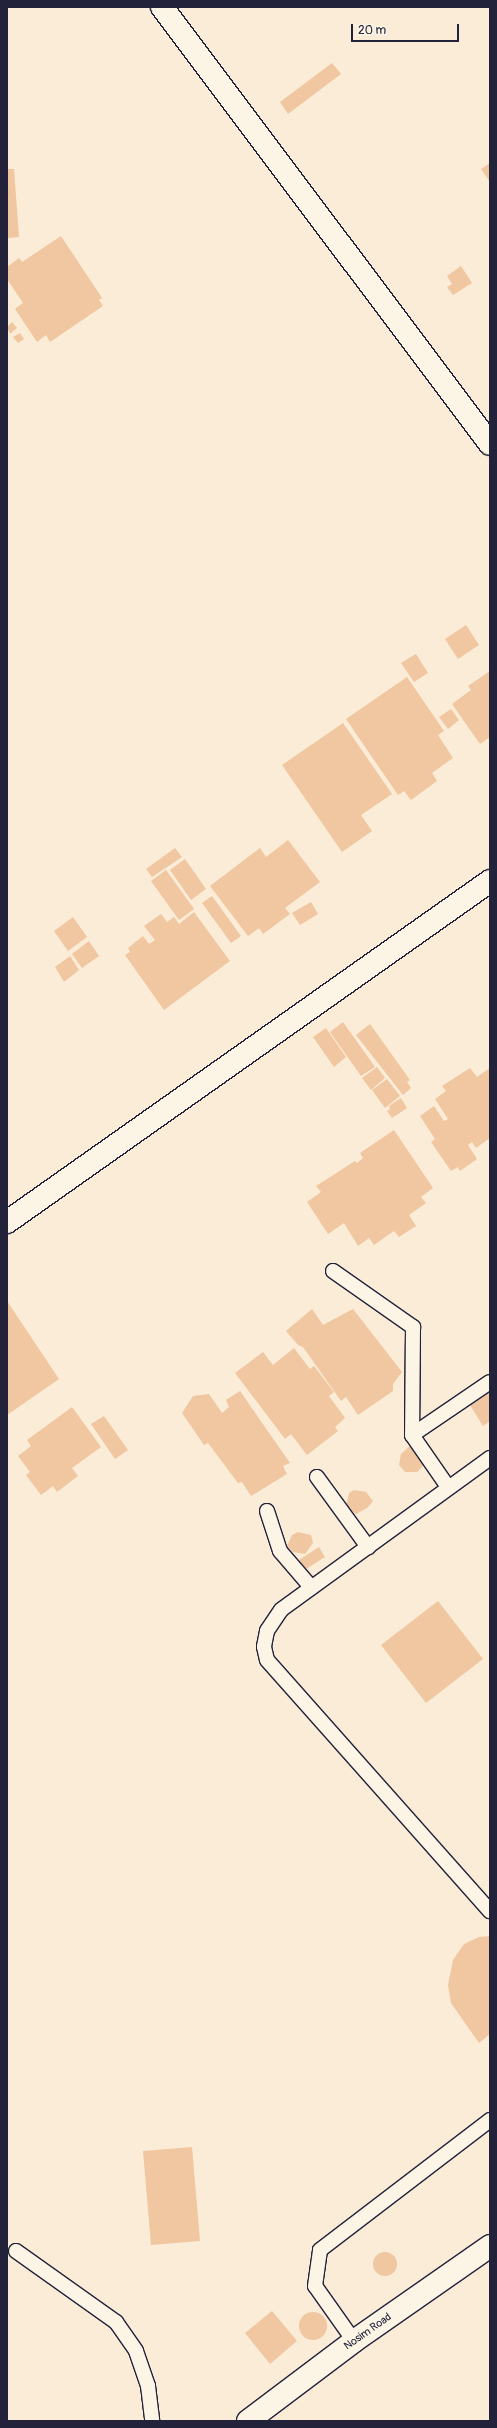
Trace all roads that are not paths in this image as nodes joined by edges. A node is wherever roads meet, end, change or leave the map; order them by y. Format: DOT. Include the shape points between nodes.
graph roads {
  1 [pos="162,7"];
  2 [pos="490,444"];
  3 [pos="490,881"];
  4 [pos="7,1222"];
  5 [pos="334,1271"];
  6 [pos="490,1382"];
  7 [pos="412,1434"];
  8 [pos="490,1458"];
  9 [pos="317,1477"];
  10 [pos="448,1487"];
  11 [pos="267,1511"];
  12 [pos="368,1547"];
  13 [pos="311,1587"];
  14 [pos="490,1911"];
  15 [pos="490,2120"];
  16 [pos="490,2246"];
  17 [pos="16,2251"];
  18 [pos="354,2341"];
  19 [pos="152,2421"];
  20 [pos="248,2421"];
  1 -- 2 [label="street"];
  3 -- 4 [label="street"];
  5 -- 7 [label="lane" via="413,1327"];
  6 -- 7 [label="lane"];
  7 -- 10 [label="lane"];
  8 -- 10 [label="lane"];
  9 -- 12 [label="lane"];
  10 -- 12 [label="lane"];
  11 -- 13 [label="lane" via="280,1551"];
  12 -- 13 [label="lane"];
  13 -- 14 [label="lane" via="272,1620 264,1647 266,1660"];
  15 -- 18 [label="lane" via="320,2250 315,2286"];
  16 -- 18 [label="street, Nosim Road"];
  17 -- 19 [label="lane" via="116,2322 136,2351 148,2386"];
  18 -- 20 [label="street, Nosim Road"];
}
